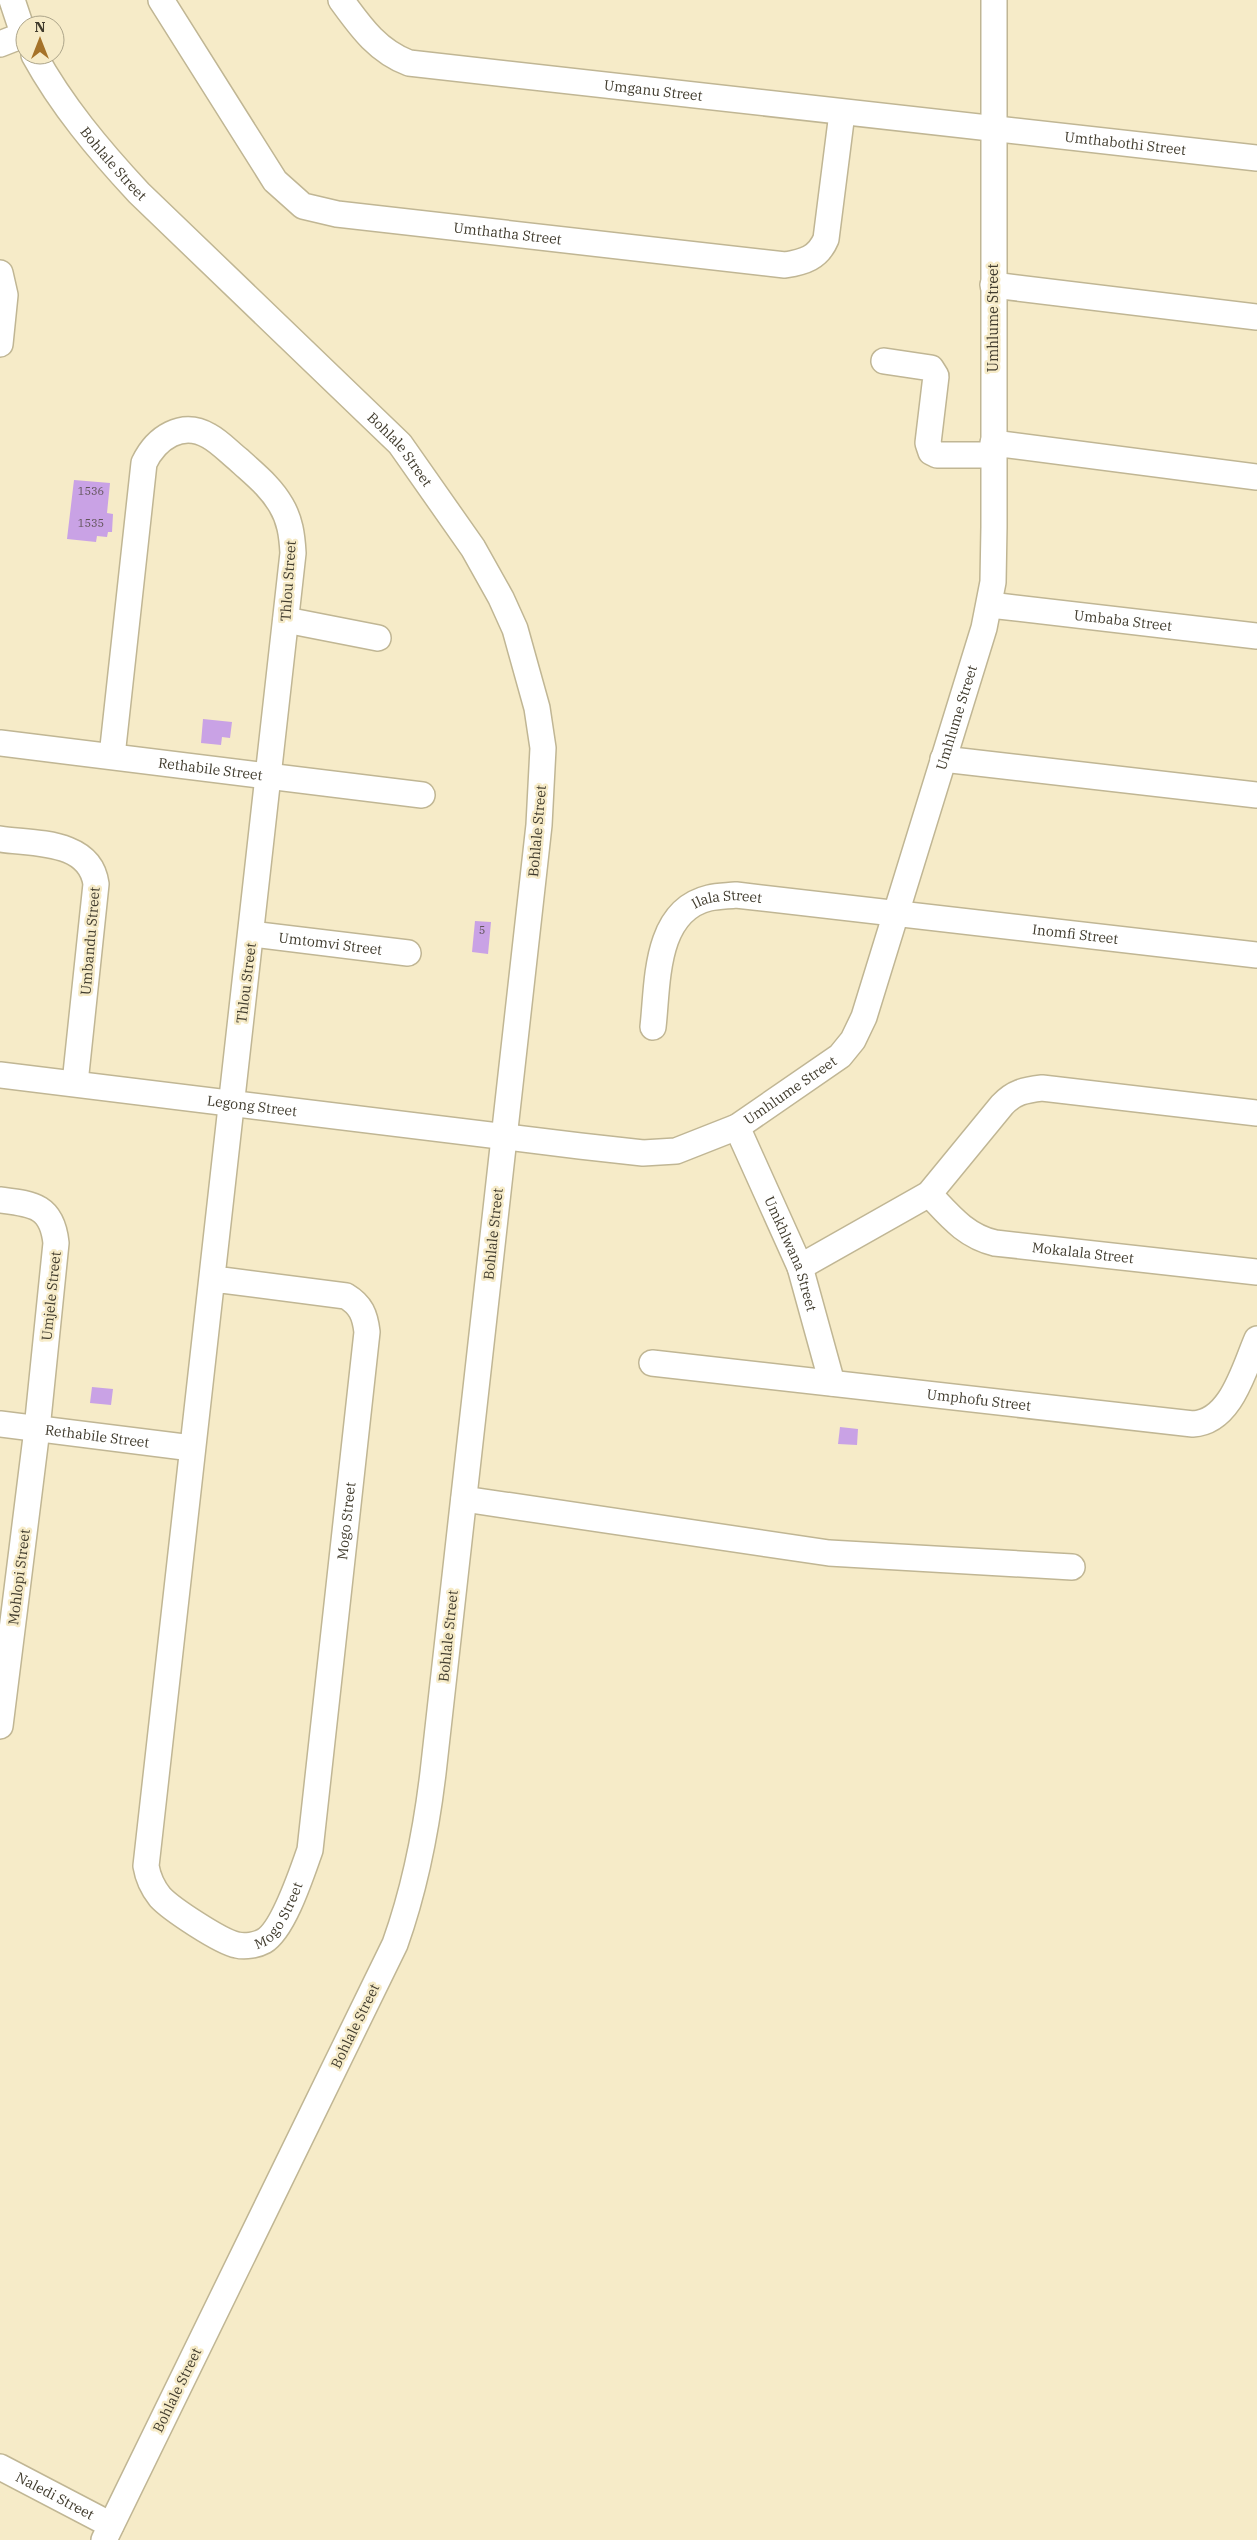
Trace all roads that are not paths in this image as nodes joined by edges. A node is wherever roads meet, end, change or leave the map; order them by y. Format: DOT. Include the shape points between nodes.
graph roads {
  1 [pos="12,0"];
  2 [pos="161,0"];
  3 [pos="341,0"];
  4 [pos="994,0"];
  5 [pos="17,15"];
  6 [pos="15,43"];
  7 [pos="0,44"];
  8 [pos="40,65"];
  9 [pos="842,113"];
  10 [pos="992,129"];
  11 [pos="1257,158"];
  12 [pos="0,273"];
  13 [pos="993,286"];
  14 [pos="1257,317"];
  15 [pos="0,344"];
  16 [pos="884,361"];
  17 [pos="994,449"];
  18 [pos="1257,477"];
  19 [pos="990,605"];
  20 [pos="286,620"];
  21 [pos="1257,636"];
  22 [pos="378,638"];
  23 [pos="0,743"];
  24 [pos="112,756"];
  25 [pos="942,759"];
  26 [pos="268,776"];
  27 [pos="1257,795"];
  28 [pos="422,796"];
  29 [pos="0,839"];
  30 [pos="894,914"];
  31 [pos="252,934"];
  32 [pos="408,953"];
  33 [pos="1257,955"];
  34 [pos="653,1027"];
  35 [pos="0,1075"];
  36 [pos="75,1083"];
  37 [pos="232,1102"];
  38 [pos="1257,1113"];
  39 [pos="737,1127"];
  40 [pos="504,1135"];
  41 [pos="929,1194"];
  42 [pos="0,1200"];
  43 [pos="800,1267"];
  44 [pos="1257,1272"];
  45 [pos="214,1280"];
  46 [pos="1257,1339"];
  47 [pos="652,1363"];
  48 [pos="832,1383"];
  49 [pos="0,1424"];
  50 [pos="37,1429"];
  51 [pos="192,1448"];
  52 [pos="464,1499"];
  53 [pos="1072,1567"];
  54 [pos="0,1726"];
  55 [pos="0,2467"];
  56 [pos="107,2533"];
  1 -- 5 [label="street, Bohlale Street"];
  2 -- 9 [label="street, Umthatha Street" via="275,181 303,206 338,214 785,265 802,262 816,255 826,239"];
  3 -- 9 [label="street, Umganu Street" via="373,41 395,58 409,63"];
  4 -- 10 [label="street, Umhlume Street"];
  6 -- 7 [label="street"];
  8 -- 40 [label="street, Bohlale Street" via="80,126 139,193 400,444 474,548 515,629 537,708 543,748 538,825"];
  9 -- 10 [label="street, Umganu Street"];
  10 -- 11 [label="street, Umthabothi Street"];
  10 -- 13 [label="street, Umhlume Street"];
  12 -- 15 [label="street" via="5,296"];
  13 -- 14 [label="street"];
  13 -- 17 [label="street, Umhlume Street"];
  16 -- 17 [label="street" via="931,368 936,376 928,443 931,452 937,455"];
  17 -- 18 [label="street"];
  17 -- 19 [label="street, Umhlume Street"];
  19 -- 21 [label="street, Umbaba Street"];
  19 -- 25 [label="street, Umhlume Street"];
  20 -- 22 [label="street"];
  20 -- 24 [label="street, Thlou Street" via="292,534 274,493 208,435 190,430 166,436 156,444 144,463"];
  20 -- 26 [label="street, Thlou Street"];
  23 -- 24 [label="street, Rethabile Street"];
  24 -- 26 [label="street, Rethabile Street"];
  25 -- 27 [label="street"];
  25 -- 30 [label="street, Umhlume Street"];
  26 -- 28 [label="street, Rethabile Street"];
  26 -- 31 [label="street, Thlou Street"];
  29 -- 36 [label="street, Umbandu Street" via="69,850 86,859 95,875"];
  30 -- 33 [label="street, Inomfi Street"];
  30 -- 34 [label="street, Ilala Street" via="736,895 708,899 679,917 670,928 661,958"];
  30 -- 39 [label="street, Umhlume Street" via="864,1017 853,1040 840,1056"];
  31 -- 32 [label="street, Umtomvi Street"];
  31 -- 37 [label="street, Thlou Street"];
  35 -- 36 [label="street, Legong Street"];
  36 -- 37 [label="street, Legong Street"];
  37 -- 40 [label="street, Legong Street"];
  37 -- 45 [label="street, Mogo Street"];
  38 -- 41 [label="street" via="1042,1088 1018,1092 1002,1105"];
  39 -- 40 [label="street, Umhlume Street" via="676,1151 660,1153"];
  39 -- 43 [label="street, Umkhlwana Street"];
  40 -- 52 [label="street, Bohlale Street"];
  41 -- 43 [label="street"];
  41 -- 44 [label="street, Mokalala Street" via="967,1232 987,1241"];
  42 -- 50 [label="street, Umjele Street" via="29,1204 42,1210 55,1229"];
  43 -- 48 [label="street, Umkhlwana Street"];
  45 -- 51 [label="street, Mogo Street"];
  45 -- 51 [label="street, Mogo Street" via="346,1296 362,1309 367,1332 310,1850 280,1922 264,1941 252,1945 226,1941 170,1906 147,1874"];
  46 -- 48 [label="street, Umphofu Street" via="1226,1405 1204,1423 1184,1424"];
  47 -- 48 [label="street, Umphofu Street"];
  49 -- 50 [label="street, Rethabile Street"];
  50 -- 51 [label="street, Rethabile Street"];
  50 -- 54 [label="street, Mohlopi Street"];
  52 -- 53 [label="street" via="830,1553"];
  52 -- 56 [label="street, Bohlale Street" via="427,1824 408,1908 384,1968"];
  55 -- 56 [label="street, Naledi Street"];
}
